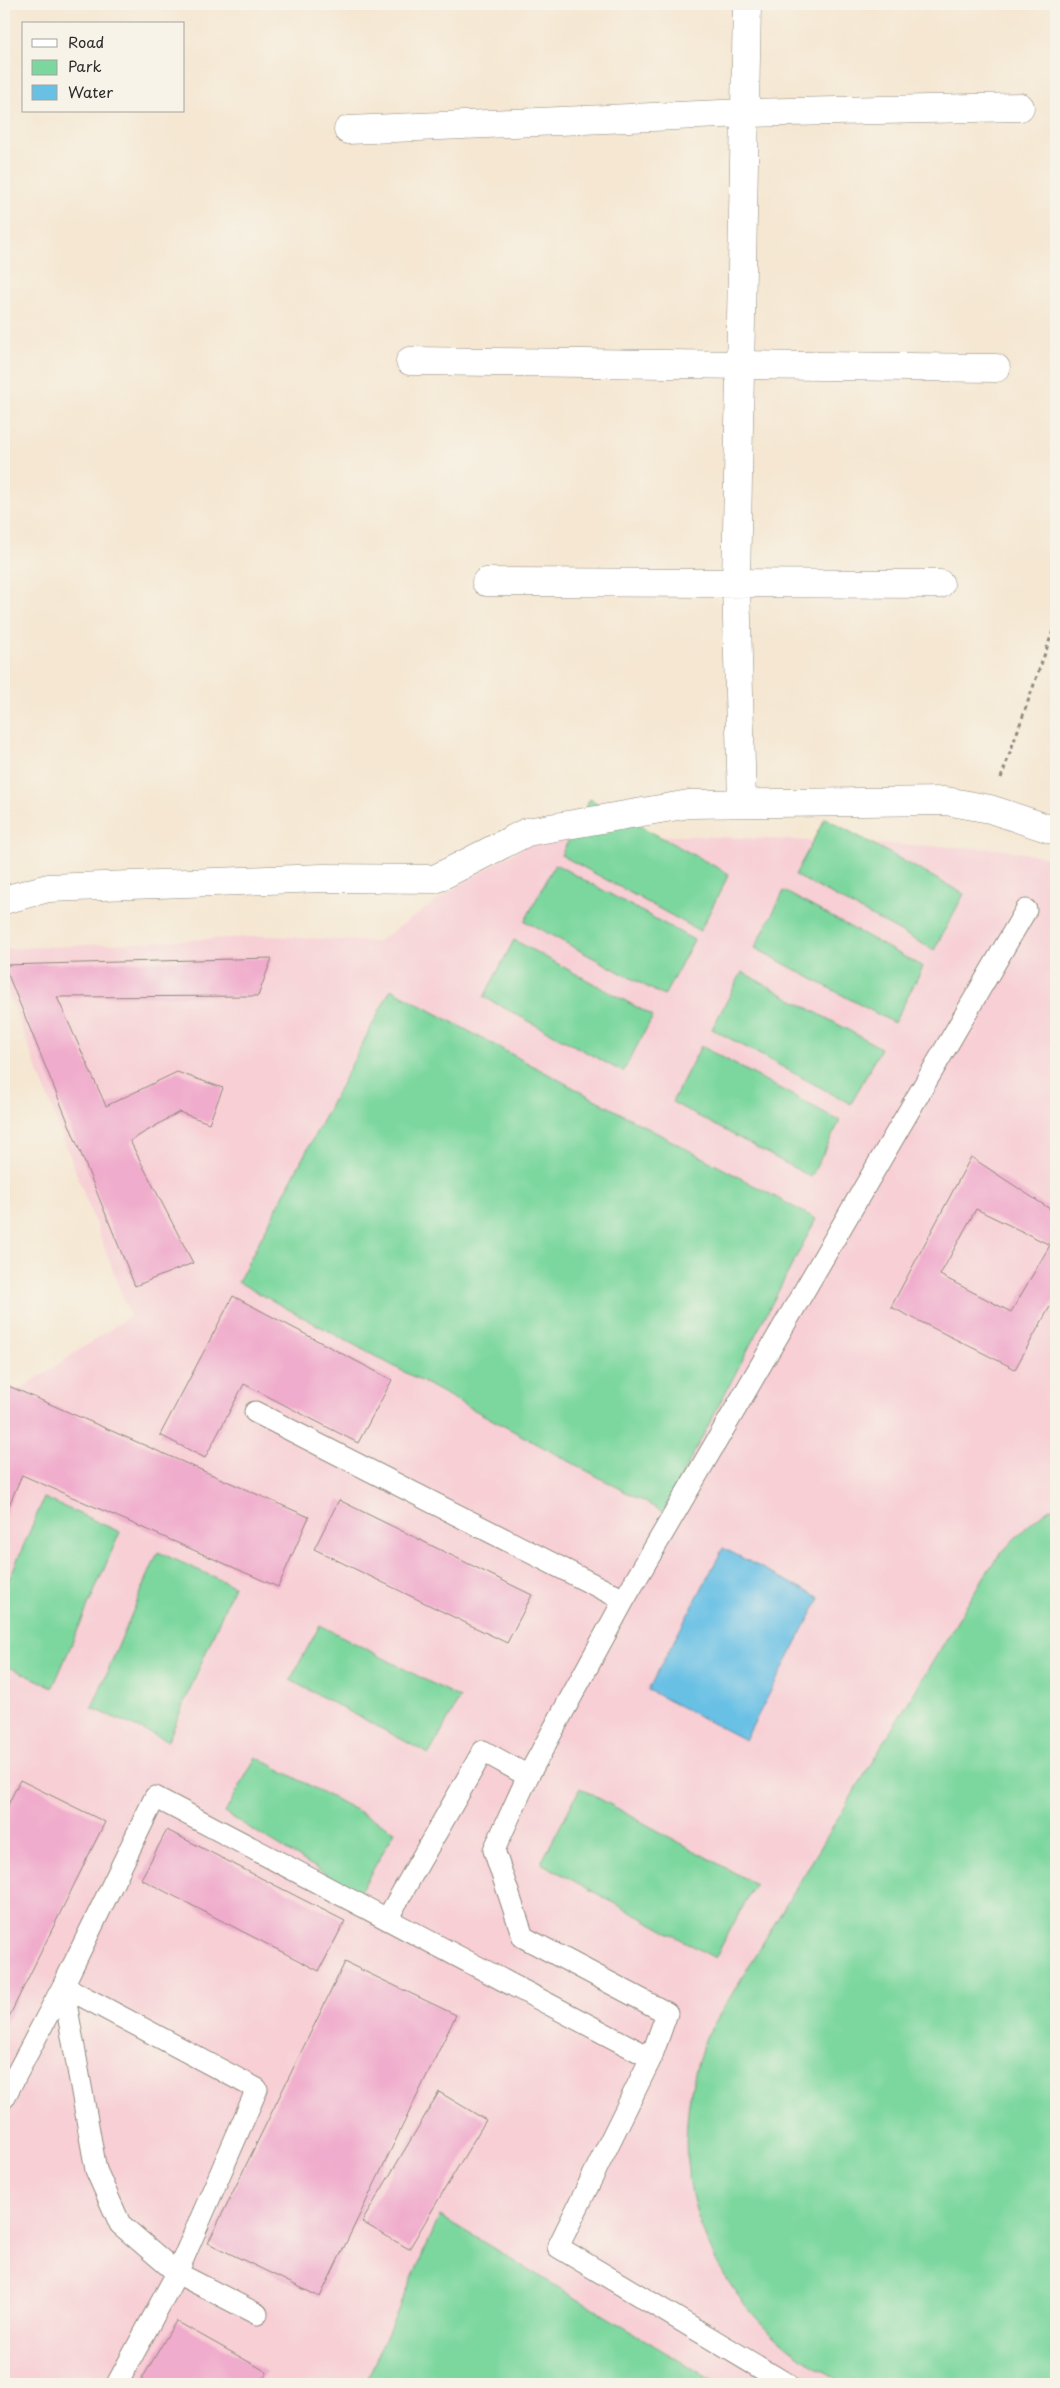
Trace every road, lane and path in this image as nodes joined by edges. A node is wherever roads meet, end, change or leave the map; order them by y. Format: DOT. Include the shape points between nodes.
graph roads {
  1 [pos="747,4"];
  2 [pos="1020,107"];
  3 [pos="745,113"];
  4 [pos="348,130"];
  5 [pos="410,360"];
  6 [pos="740,365"];
  7 [pos="996,368"];
  8 [pos="486,582"];
  9 [pos="736,584"];
  10 [pos="940,584"];
  11 [pos="1056,622"];
  12 [pos="742,802"];
  13 [pos="990,809"];
  14 [pos="1056,831"];
  15 [pos="4,900"];
  16 [pos="1026,910"];
  17 [pos="256,1412"];
  18 [pos="624,1600"];
  19 [pos="528,1776"];
  20 [pos="387,1920"];
  21 [pos="63,1986"];
  22 [pos="651,2058"];
  23 [pos="4,2098"];
  24 [pos="177,2272"];
  25 [pos="257,2314"];
  26 [pos="117,2384"];
  27 [pos="787,2384"];
  1 -- 3 [label="street"];
  2 -- 3 [label="street"];
  3 -- 4 [label="street"];
  3 -- 6 [label="street"];
  5 -- 6 [label="street"];
  6 -- 7 [label="street"];
  6 -- 9 [label="street"];
  8 -- 9 [label="street"];
  9 -- 10 [label="street"];
  9 -- 12 [label="street"];
  11 -- 13 [label="path"];
  12 -- 13 [label="street" via="946,801"];
  12 -- 15 [label="street" via="688,804 527,832 435,879 323,878 48,888"];
  13 -- 14 [label="street"];
  16 -- 18 [label="lane"];
  17 -- 18 [label="lane"];
  18 -- 19 [label="lane"];
  19 -- 20 [label="lane" via="483,1751"];
  19 -- 22 [label="lane" via="494,1850 523,1937 667,2013"];
  20 -- 21 [label="lane" via="156,1797"];
  20 -- 22 [label="lane"];
  21 -- 23 [label="lane"];
  21 -- 24 [label="lane" via="96,2170 120,2224"];
  21 -- 24 [label="lane" via="257,2089"];
  22 -- 27 [label="lane" via="558,2247"];
  24 -- 25 [label="lane"];
  24 -- 26 [label="lane"];
}
